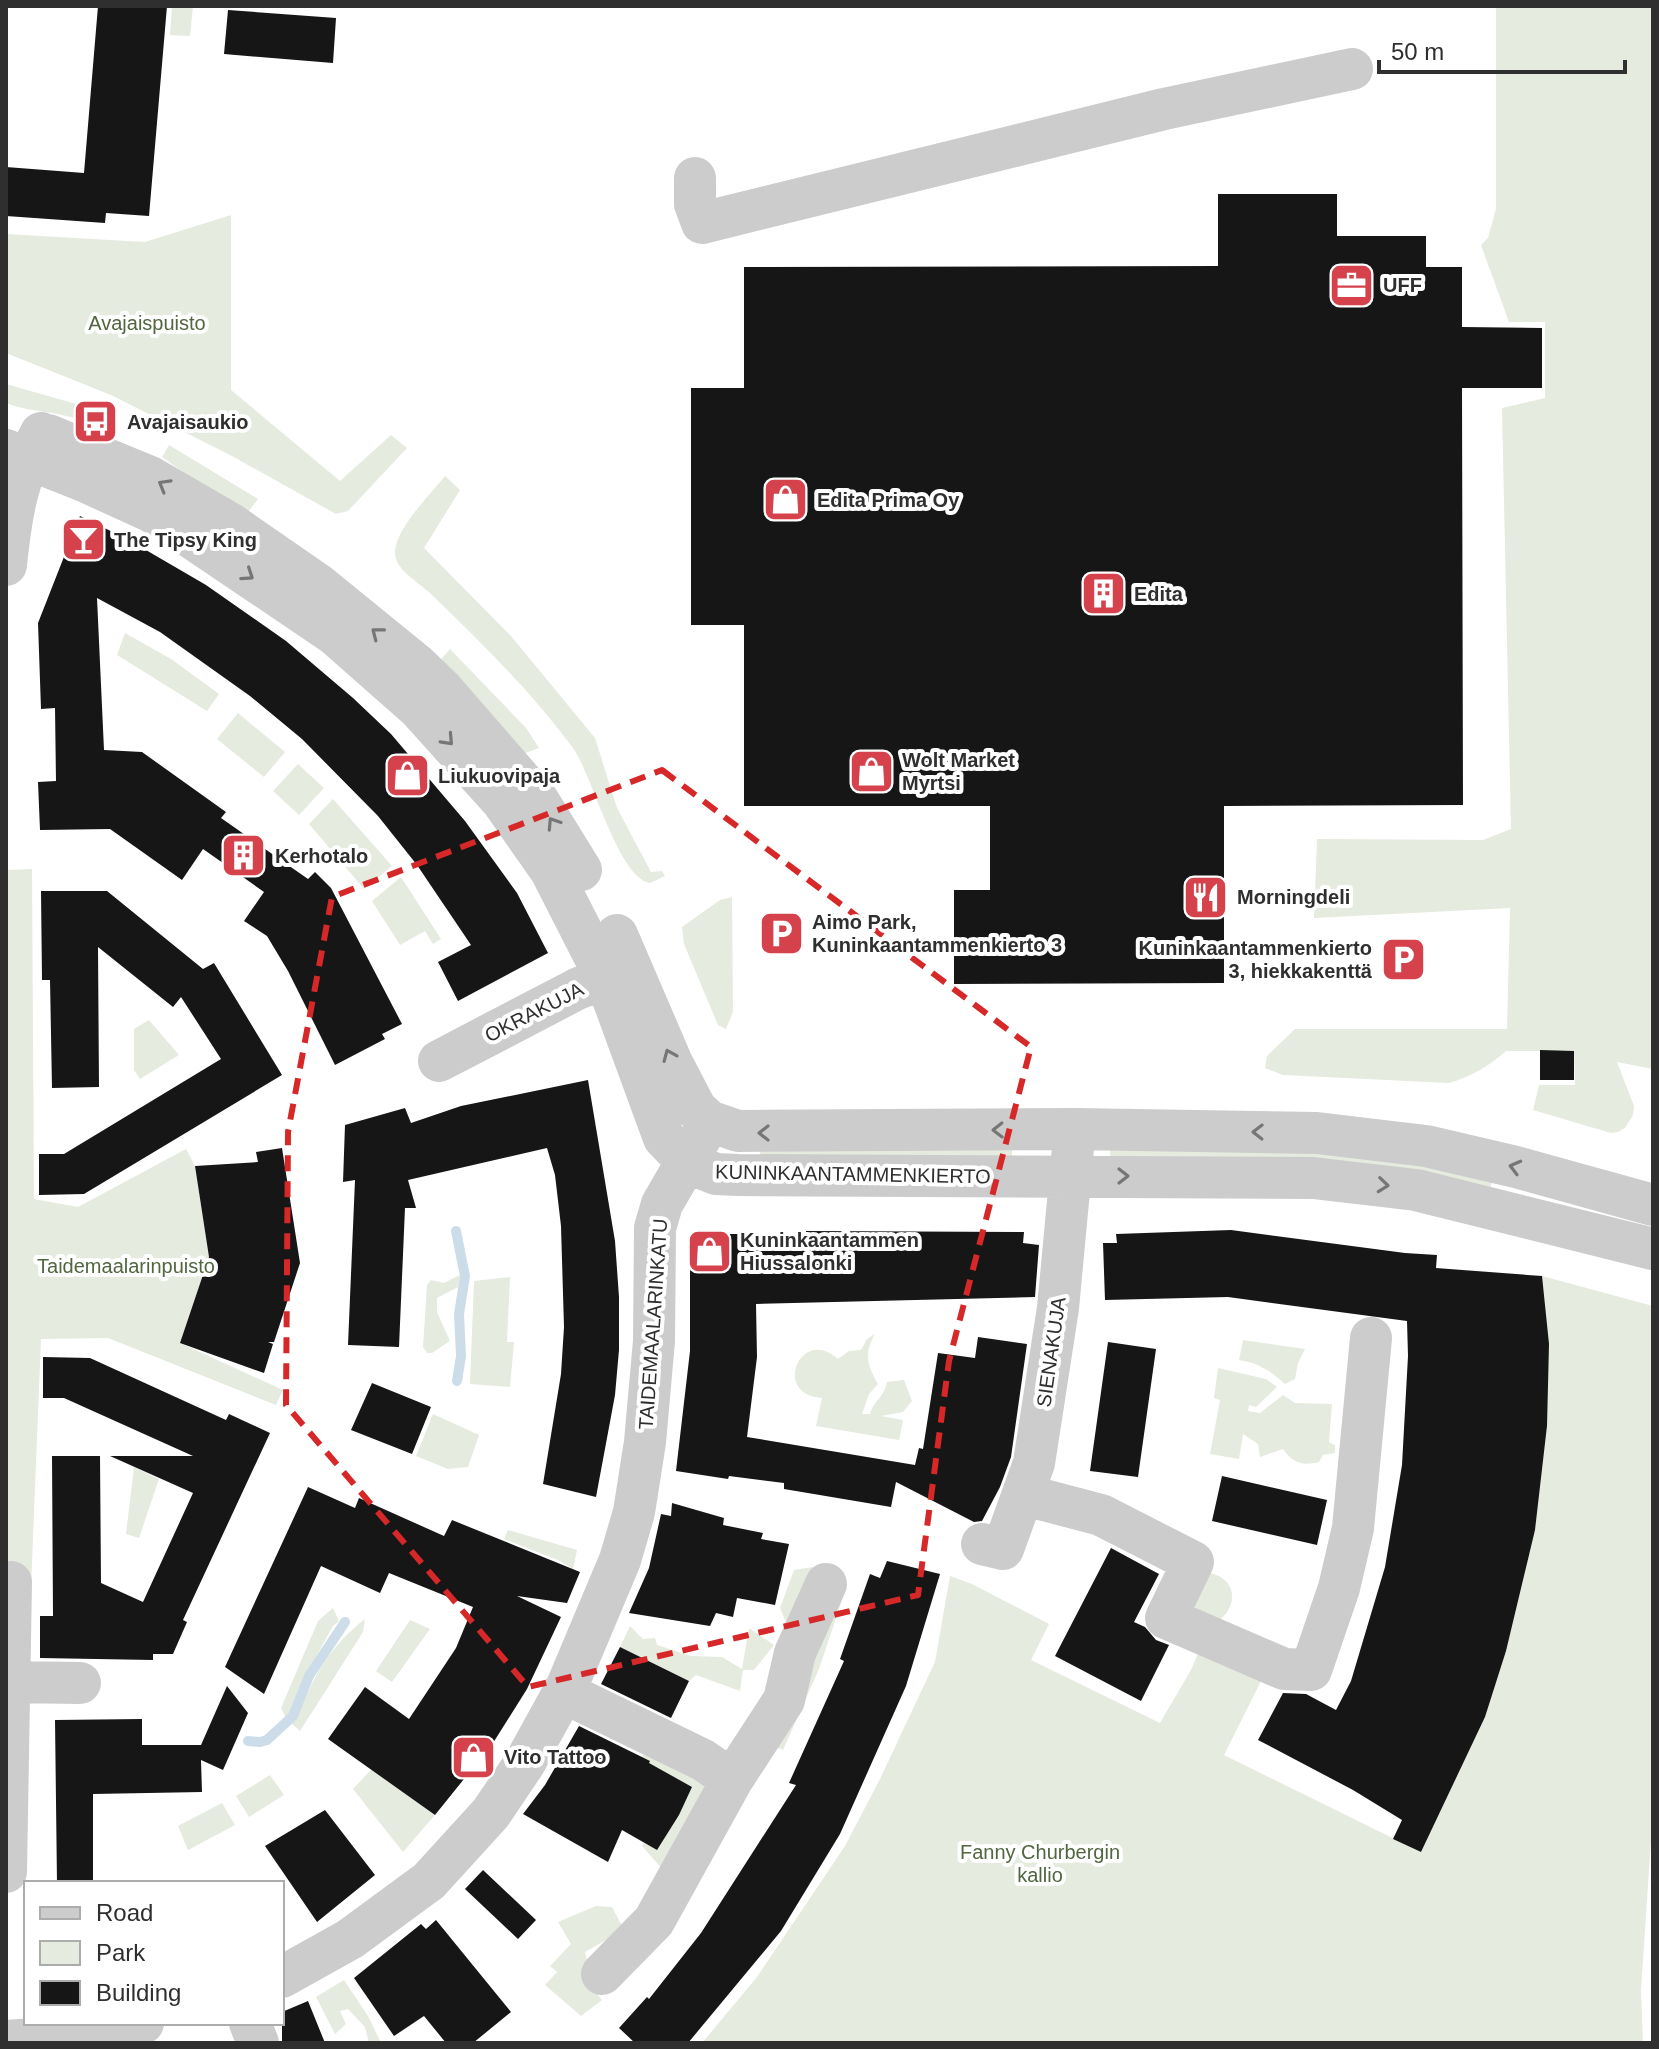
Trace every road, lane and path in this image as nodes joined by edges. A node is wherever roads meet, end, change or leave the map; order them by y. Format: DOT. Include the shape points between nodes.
graph roads {
  1 [pos="1352,69"];
  2 [pos="695,178"];
  3 [pos="20,447"];
  4 [pos="6,565"];
  5 [pos="618,972"];
  6 [pos="439,1061"];
  7 [pos="709,1121"];
  8 [pos="1075,1129"];
  9 [pos="688,1163"];
  10 [pos="1070,1176"];
  11 [pos="1653,1205"];
  12 [pos="1653,1249"];
  13 [pos="1371,1338"];
  14 [pos="1025,1495"];
  15 [pos="982,1544"];
  16 [pos="826,1584"];
  17 [pos="9,1596"];
  18 [pos="9,1682"];
  19 [pos="80,1683"];
  20 [pos="563,1692"];
  21 [pos="732,1780"];
  22 [pos="6,1872"];
  23 [pos="602,1974"];
  24 [pos="284,1976"];
  25 [pos="133,2025"];
  26 [pos="6,2041"];
  1 -- 2 [label="street" via="1164,109 702,223"];
  3 -- 4 [label="street"];
  3 -- 5 [label="street, KUNINKAANTAMMENKIERTO" via="150,477 231,524 319,585 416,664 536,797 611,922"];
  5 -- 6 [label="street, OKRAKUJA"];
  7 -- 5 [label="street, KUNINKAANTAMMENKIERTO, one-way" via="696,1109"];
  5 -- 9 [label="street, KUNINKAANTAMMENKIERTO" via="661,1132"];
  8 -- 7 [label="street, KUNINKAANTAMMENKIERTO, one-way" via="746,1133"];
  7 -- 9 [label="street, TAIDEMAALARINKATU"];
  8 -- 10 [label="street, SIENAKUJA"];
  11 -- 8 [label="street, KUNINKAANTAMMENKIERTO, one-way" via="1400,1142 1317,1133"];
  9 -- 10 [label="street, KUNINKAANTAMMENKIERTO" via="716,1174"];
  9 -- 20 [label="street, TAIDEMAALARINKATU" via="662,1204 655,1228 654,1341 634,1512 605,1598"];
  10 -- 12 [label="street, KUNINKAANTAMMENKIERTO, one-way" via="1286,1177 1393,1186"];
  10 -- 14 [label="street, SIENAKUJA" via="1058,1308"];
  13 -- 14 [label="street" via="1353,1528 1311,1670 1284,1669 1166,1618 1193,1562 1101,1515"];
  14 -- 15 [label="street, SIENAKUJA" via="1003,1549"];
  16 -- 21 [label="street" via="795,1653 784,1700"];
  17 -- 18 [label="street"];
  18 -- 19 [label="street"];
  18 -- 22 [label="street"];
  20 -- 21 [label="street" via="703,1760"];
  20 -- 24 [label="street, TAIDEMAALARINKATU" via="491,1813 429,1881 350,1939"];
  21 -- 23 [label="street" via="654,1921"];
  25 -- 26 [label="street"];
}
